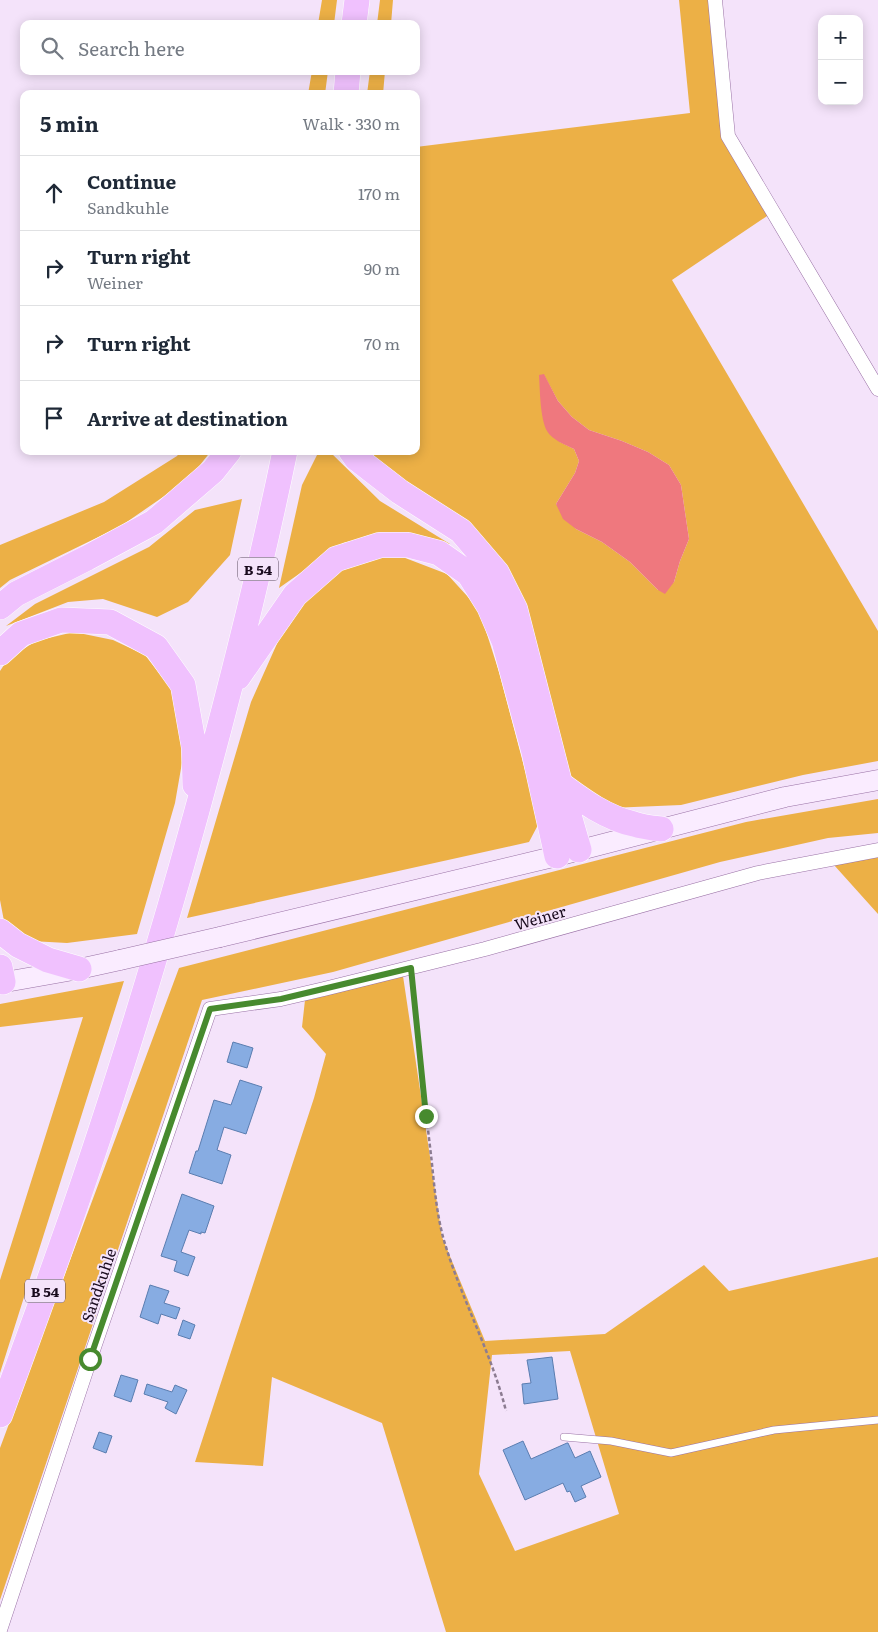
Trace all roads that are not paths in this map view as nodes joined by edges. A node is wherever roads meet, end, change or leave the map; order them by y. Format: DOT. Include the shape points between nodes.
graph roads {
  1 [pos="357,0"];
  2 [pos="715,0"];
  3 [pos="354,20"];
  4 [pos="348,75"];
  5 [pos="346,90"];
  6 [pos="878,389"];
  7 [pos="226,455"];
  8 [pos="284,455"];
  9 [pos="354,455"];
  10 [pos="0,607"];
  11 [pos="0,653"];
  12 [pos="230,687"];
  13 [pos="878,780"];
  14 [pos="560,784"];
  15 [pos="196,816"];
  16 [pos="661,830"];
  17 [pos="878,850"];
  18 [pos="568,853"];
  19 [pos="0,931"];
  20 [pos="79,969"];
  21 [pos="1,977"];
  22 [pos="210,1009"];
  23 [pos="0,1414"];
  24 [pos="878,1420"];
  25 [pos="564,1437"];
  26 [pos="0,1630"];
  1 -- 3 [label="highway"];
  2 -- 6 [label="street" via="728,136"];
  4 -- 5 [label="highway"];
  7 -- 10 [label="highway" via="213,471 154,522 16,594"];
  8 -- 12 [label="highway, B 54"];
  9 -- 14 [label="highway" via="400,492 461,531 498,573 515,609"];
  11 -- 15 [label="highway" via="21,634 61,620 110,622 156,647 183,685 194,748"];
  12 -- 15 [label="highway, B 54"];
  12 -- 18 [label="highway" via="295,595 336,559 380,545 408,546 439,553 470,574 489,606 504,641 534,752"];
  13 -- 16 [label="main road" via="785,797"];
  14 -- 16 [label="highway" via="611,816"];
  14 -- 18 [label="highway"];
  15 -- 23 [label="highway, B 54" via="143,997 88,1166"];
  16 -- 18 [label="main road"];
  17 -- 22 [label="street, Weiner" via="758,874 485,949 281,999"];
  18 -- 20 [label="main road, bridge"];
  19 -- 20 [label="highway" via="18,946 48,960"];
  20 -- 21 [label="main road"];
  22 -- 26 [label="street, Sandkuhle"];
  24 -- 25 [label="lane" via="774,1430 671,1453 611,1441"];
}
